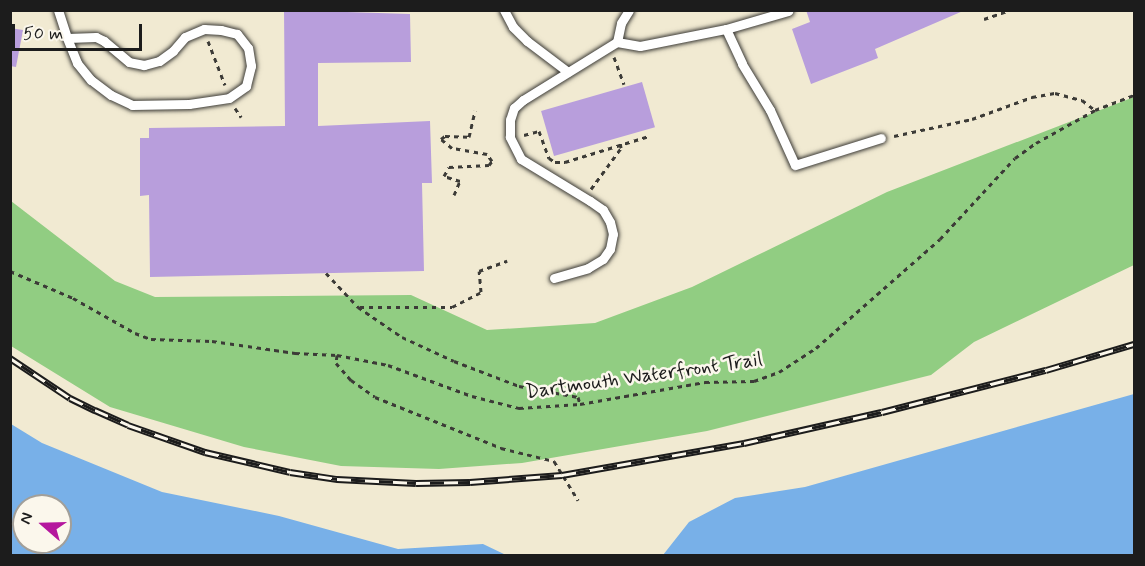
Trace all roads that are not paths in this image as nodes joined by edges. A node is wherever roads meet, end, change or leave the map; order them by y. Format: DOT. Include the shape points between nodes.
graph roads {
  1 [pos="58,10"];
  2 [pos="504,10"];
  3 [pos="629,10"];
  4 [pos="788,11"];
  5 [pos="726,29"];
  6 [pos="67,38"];
  7 [pos="614,45"];
  8 [pos="568,72"];
  9 [pos="881,138"];
  10 [pos="554,278"];
  1 -- 6 [label="lane"];
  2 -- 8 [label="lane" via="527,41"];
  3 -- 7 [label="lane"];
  4 -- 5 [label="lane"];
  5 -- 7 [label="lane" via="640,46"];
  5 -- 9 [label="lane" via="795,165"];
  6 -- 6 [label="lane" via="96,37 129,62 144,65 159,61 185,37 204,29 221,30 237,34 248,48 251,66 246,86 230,98 189,104 132,105 91,80 77,63"];
  7 -- 8 [label="lane"];
  8 -- 10 [label="lane" via="544,84 514,108 508,129 521,159 603,210 610,222 613,234 603,259"];
}
